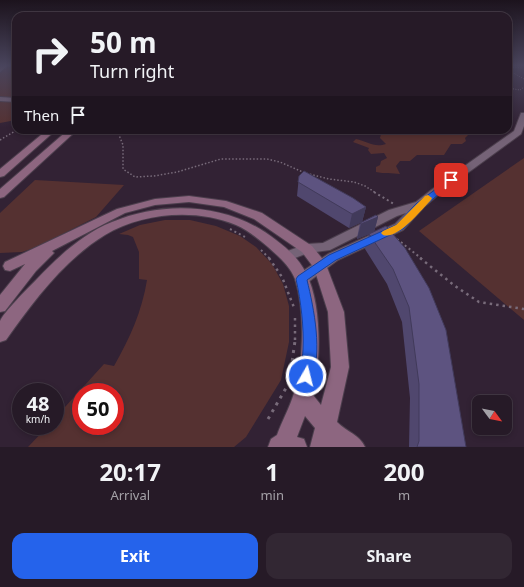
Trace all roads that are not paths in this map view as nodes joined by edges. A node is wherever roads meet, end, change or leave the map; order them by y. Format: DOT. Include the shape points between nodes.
graph roads {
  1 [pos="0,99"];
  2 [pos="12,100"];
  3 [pos="524,115"];
  4 [pos="47,134"];
  5 [pos="68,134"];
  6 [pos="0,174"];
  7 [pos="5,186"];
  8 [pos="0,195"];
  9 [pos="420,205"];
  10 [pos="58,243"];
  11 [pos="307,249"];
  12 [pos="287,256"];
  13 [pos="5,266"];
  14 [pos="320,266"];
  15 [pos="31,267"];
  16 [pos="55,269"];
  17 [pos="302,279"];
  18 [pos="0,306"];
  19 [pos="0,335"];
  20 [pos="302,398"];
  21 [pos="327,426"];
  22 [pos="286,445"];
  23 [pos="321,447"];
  24 [pos="354,447"];
  1 -- 2 [label="street"];
  3 -- 9 [label="street" via="518,132 439,188"];
  4 -- 6 [label="main road"];
  5 -- 7 [label="main road"];
  7 -- 8 [label="main road"];
  9 -- 11 [label="street" via="393,214 325,247"];
  9 -- 14 [label="street" via="399,227"];
  10 -- 11 [label="main road" via="121,211 155,202 189,199 226,204 258,216"];
  10 -- 13 [label="main road"];
  10 -- 15 [label="main road"];
  11 -- 12 [label="street"];
  11 -- 14 [label="main road"];
  12 -- 16 [label="main road" via="258,232 234,220 212,214 182,211 138,217 101,231"];
  12 -- 17 [label="main road"];
  13 -- 15 [label="main road"];
  14 -- 17 [label="street"];
  14 -- 21 [label="main road" via="336,312 340,367"];
  15 -- 16 [label="main road"];
  15 -- 18 [label="main road"];
  16 -- 19 [label="main road"];
  17 -- 20 [label="main road" via="307,305 310,351"];
  20 -- 21 [label="main road"];
  20 -- 22 [label="main road"];
  21 -- 23 [label="main road"];
  21 -- 24 [label="main road" via="337,437"];
}
